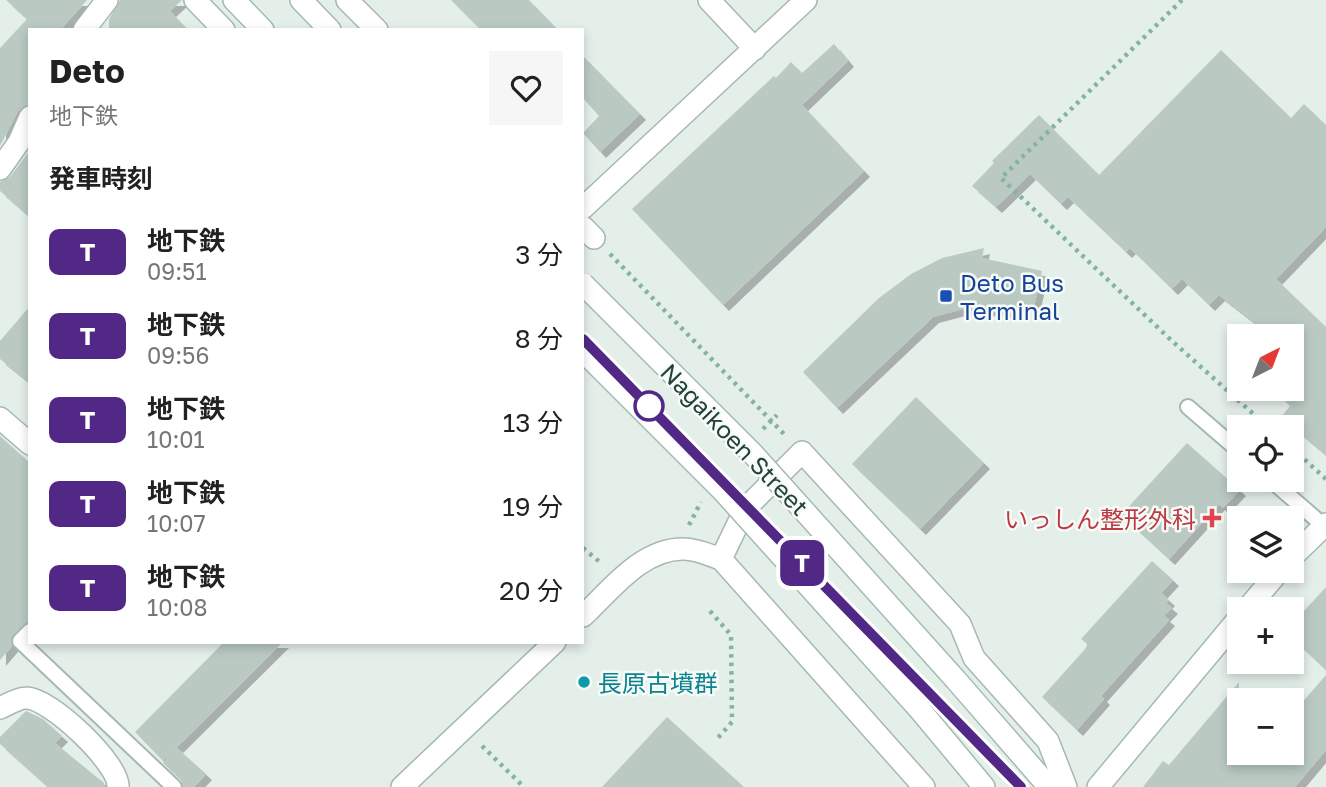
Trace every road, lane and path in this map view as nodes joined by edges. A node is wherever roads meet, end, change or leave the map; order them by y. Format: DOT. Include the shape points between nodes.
graph roads {
  1 [pos="107,0"];
  2 [pos="195,0"];
  3 [pos="234,0"];
  4 [pos="301,0"];
  5 [pos="347,0"];
  6 [pos="709,0"];
  7 [pos="806,0"];
  8 [pos="1182,0"];
  9 [pos="86,28"];
  10 [pos="222,28"];
  11 [pos="261,28"];
  12 [pos="328,28"];
  13 [pos="375,28"];
  14 [pos="755,49"];
  15 [pos="28,122"];
  16 [pos="0,169"];
  17 [pos="584,207"];
  18 [pos="588,232"];
  19 [pos="584,285"];
  20 [pos="584,352"];
  21 [pos="1188,407"];
  22 [pos="1255,415"];
  23 [pos="0,418"];
  24 [pos="1227,441"];
  25 [pos="28,442"];
  26 [pos="802,452"];
  27 [pos="1304,459"];
  28 [pos="1326,479"];
  29 [pos="1285,492"];
  30 [pos="1325,525"];
  31 [pos="1304,545"];
  32 [pos="720,559"];
  33 [pos="1269,583"];
  34 [pos="1257,597"];
  35 [pos="710,611"];
  36 [pos="584,615"];
  37 [pos="1227,632"];
  38 [pos="28,633"];
  39 [pos="553,644"];
  40 [pos="0,708"];
  41 [pos="464,729"];
  42 [pos="716,740"];
  43 [pos="118,787"];
  44 [pos="174,787"];
  45 [pos="402,787"];
  46 [pos="524,787"];
  47 [pos="924,787"];
  48 [pos="984,787"];
  49 [pos="1049,787"];
  50 [pos="1066,787"];
  51 [pos="1098,787"];
  1 -- 9 [label="street"];
  2 -- 10 [label="street"];
  3 -- 11 [label="street"];
  4 -- 12 [label="street"];
  5 -- 13 [label="street"];
  6 -- 14 [label="street"];
  7 -- 14 [label="street"];
  8 -- 22 [label="path" via="1001,178"];
  14 -- 17 [label="street"];
  15 -- 16 [label="street"];
  18 -- 26 [label="path"];
  19 -- 49 [label="street, Nagaikoen Street, bridge" via="753,454"];
  20 -- 48 [label="street, Nagaikoen Street, bridge" via="723,491"];
  21 -- 24 [label="lane"];
  23 -- 25 [label="street"];
  26 -- 32 [label="street" via="745,509"];
  26 -- 50 [label="street" via="960,624 974,657 1048,741"];
  27 -- 28 [label="path"];
  29 -- 30 [label="lane"];
  30 -- 31 [label="street"];
  32 -- 36 [label="street" via="694,550 667,551 640,562"];
  32 -- 47 [label="street"];
  33 -- 34 [label="street"];
  35 -- 42 [label="path" via="731,635 732,722"];
  37 -- 51 [label="street"];
  38 -- 44 [label="lane" via="20,641"];
  39 -- 41 [label="street"];
  40 -- 43 [label="street" via="25,698 46,703 107,760"];
  41 -- 45 [label="street"];
  41 -- 46 [label="path"];
}
